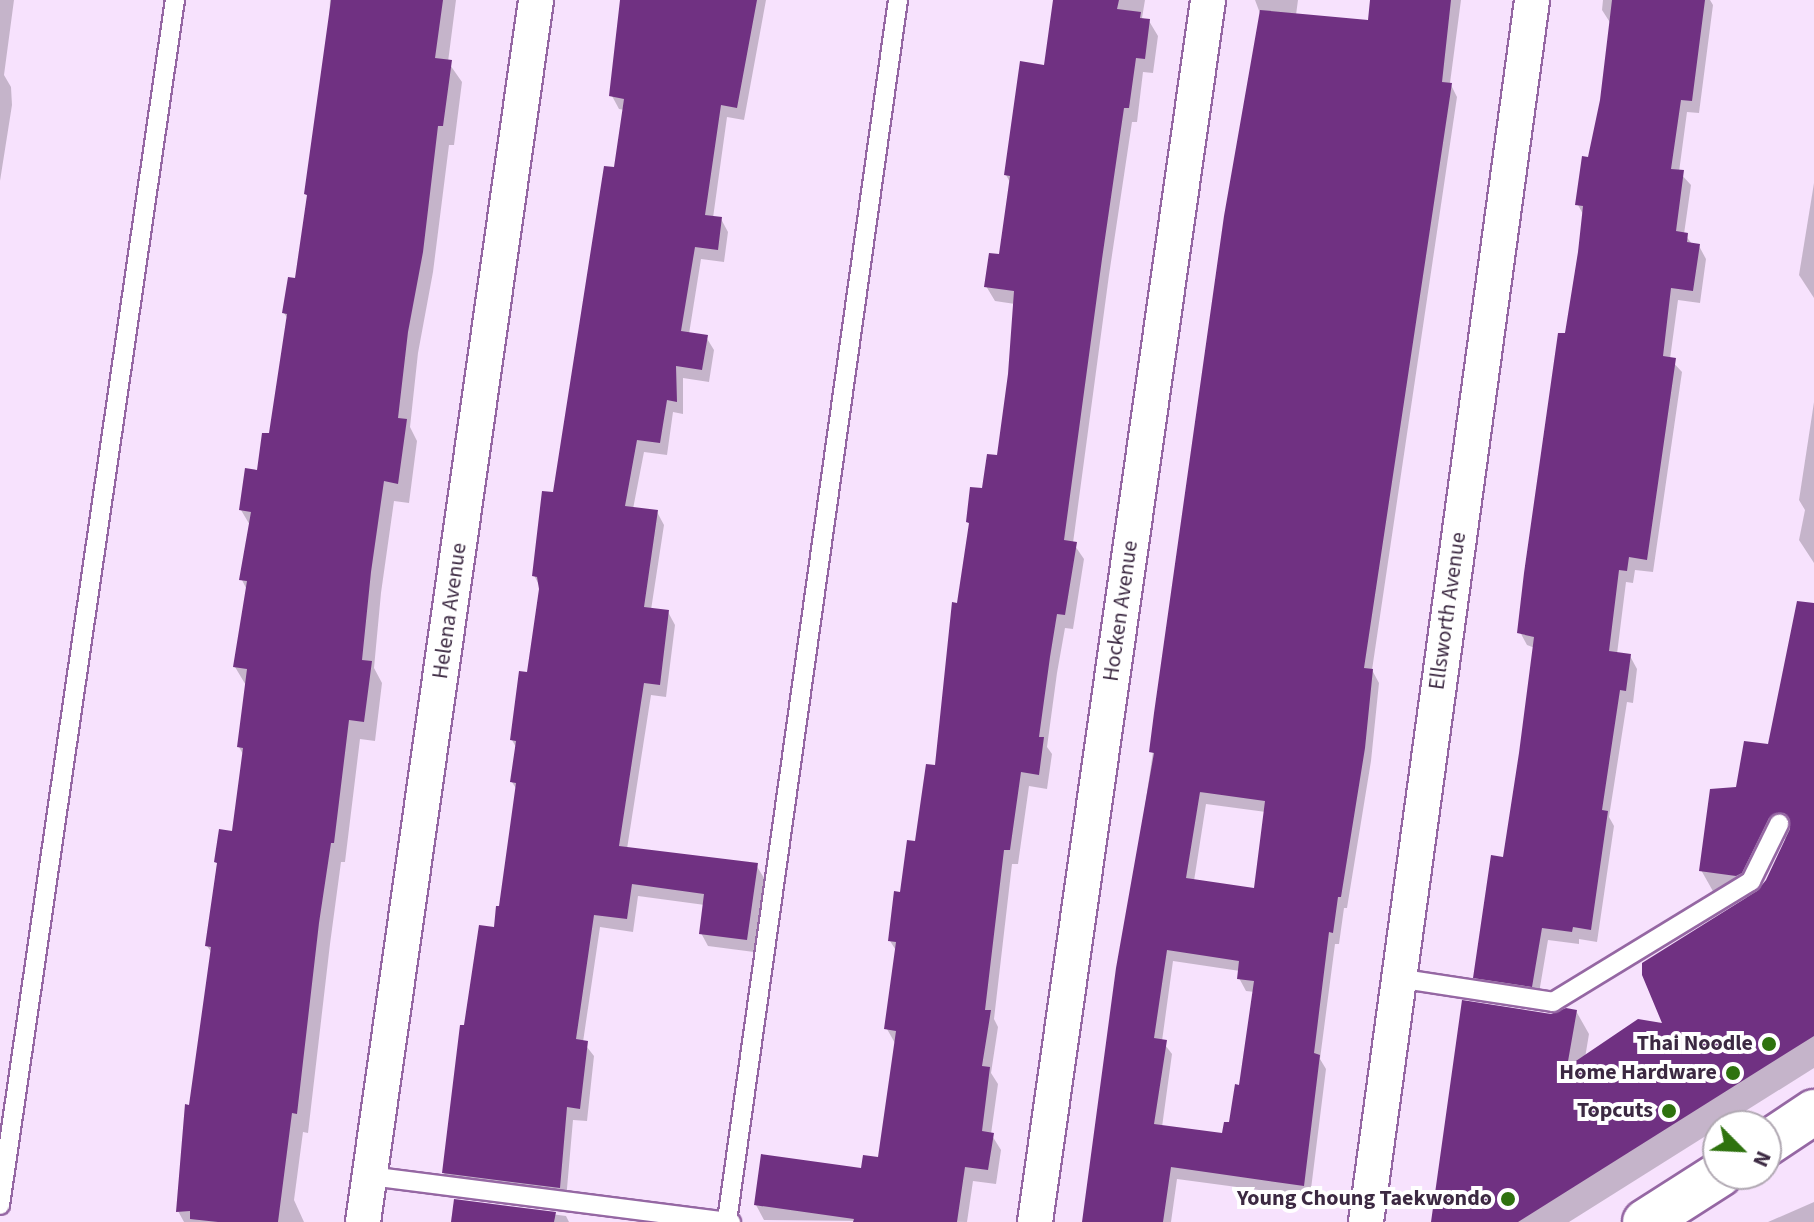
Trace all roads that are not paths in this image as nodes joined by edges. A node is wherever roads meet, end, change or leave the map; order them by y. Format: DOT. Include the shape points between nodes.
graph roads {
  1 [pos="175,0"];
  2 [pos="536,0"];
  3 [pos="898,0"];
  4 [pos="1208,0"];
  5 [pos="1532,0"];
  6 [pos="1779,824"];
  7 [pos="1397,978"];
  8 [pos="1814,1112"];
  9 [pos="1782,1133"];
  10 [pos="370,1176"];
  11 [pos="1702,1186"];
  12 [pos="0,1205"];
  13 [pos="698,1220"];
  14 [pos="363,1222"];
  15 [pos="729,1222"];
  16 [pos="1035,1222"];
  17 [pos="1366,1222"];
  18 [pos="1645,1222"];
  1 -- 12 [label="lane"];
  2 -- 10 [label="street, Helena Avenue"];
  3 -- 15 [label="lane"];
  4 -- 16 [label="street, Hocken Avenue"];
  5 -- 7 [label="street, Ellsworth Avenue"];
  6 -- 7 [label="lane" via="1751,881 1553,1002"];
  7 -- 17 [label="street, Ellsworth Avenue"];
  8 -- 9 [label="street"];
  10 -- 13 [label="lane"];
  10 -- 14 [label="street, Helena Avenue"];
  11 -- 18 [label="street"];
  13 -- 15 [label="lane"];
}
